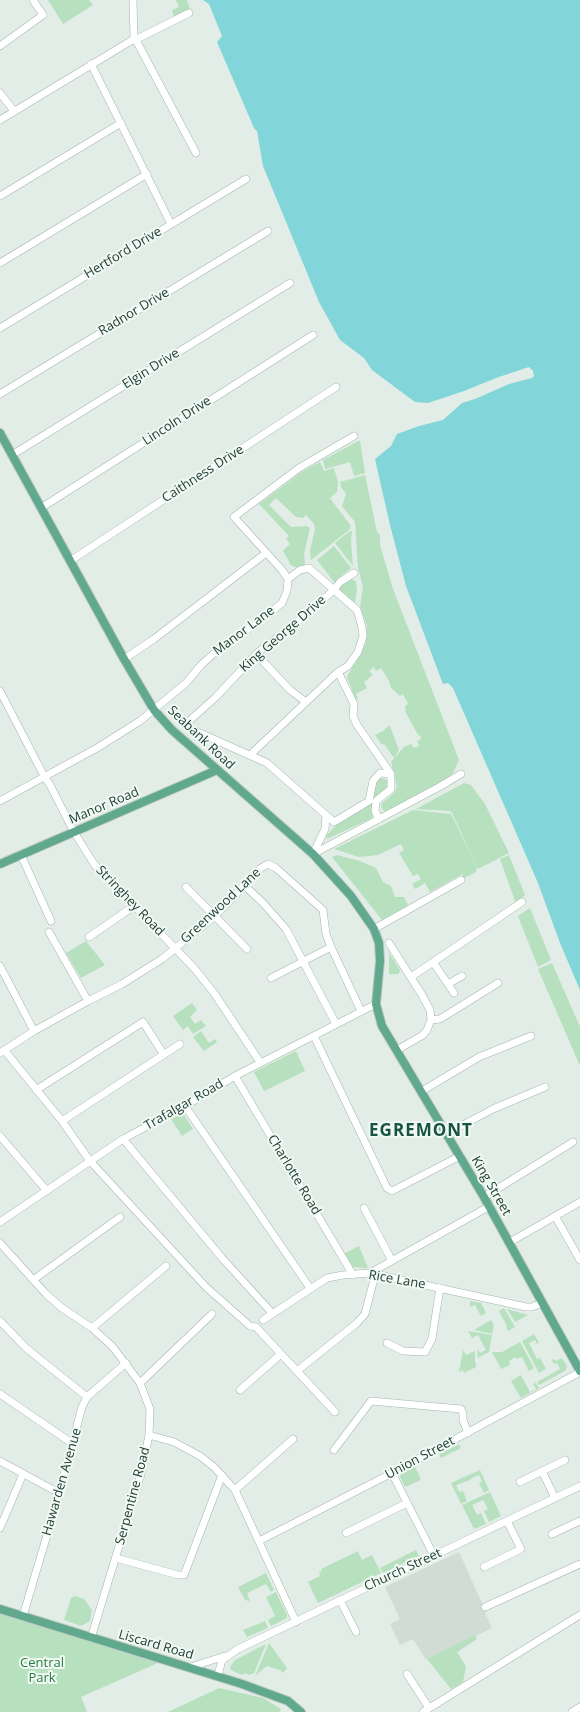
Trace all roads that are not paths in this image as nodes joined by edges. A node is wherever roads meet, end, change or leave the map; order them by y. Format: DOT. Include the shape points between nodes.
graph roads {
  1 [pos="33,0"];
  2 [pos="133,0"];
  3 [pos="189,13"];
  4 [pos="134,39"];
  5 [pos="0,46"];
  6 [pos="91,64"];
  7 [pos="0,93"];
  8 [pos="14,111"];
  9 [pos="0,120"];
  10 [pos="121,123"];
  11 [pos="196,153"];
  12 [pos="147,174"];
  13 [pos="246,179"];
  14 [pos="0,196"];
  15 [pos="171,224"];
  16 [pos="268,231"];
  17 [pos="0,264"];
  18 [pos="290,283"];
  19 [pos="0,328"];
  20 [pos="313,335"];
  21 [pos="336,387"];
  22 [pos="0,394"];
  23 [pos="0,433"];
  24 [pos="354,436"];
  25 [pos="12,455"];
  26 [pos="41,508"];
  27 [pos="266,552"];
  28 [pos="70,561"];
  29 [pos="354,572"];
  30 [pos="288,579"];
  31 [pos="334,590"];
  32 [pos="256,654"];
  33 [pos="124,659"];
  34 [pos="338,672"];
  35 [pos="0,691"];
  36 [pos="306,702"];
  37 [pos="154,710"];
  38 [pos="250,756"];
  39 [pos="217,770"];
  40 [pos="391,774"];
  41 [pos="461,774"];
  42 [pos="44,776"];
  43 [pos="0,801"];
  44 [pos="326,815"];
  45 [pos="378,819"];
  46 [pos="74,832"];
  47 [pos="313,854"];
  48 [pos="21,855"];
  49 [pos="0,864"];
  50 [pos="461,880"];
  51 [pos="244,885"];
  52 [pos="186,887"];
  53 [pos="522,902"];
  54 [pos="134,906"];
  55 [pos="215,916"];
  56 [pos="51,921"];
  57 [pos="374,929"];
  58 [pos="49,932"];
  59 [pos="89,937"];
  60 [pos="389,943"];
  61 [pos="379,944"];
  62 [pos="331,947"];
  63 [pos="176,949"];
  64 [pos="247,949"];
  65 [pos="303,962"];
  66 [pos="433,962"];
  67 [pos="0,966"];
  68 [pos="411,976"];
  69 [pos="462,976"];
  70 [pos="271,978"];
  71 [pos="498,983"];
  72 [pos="448,984"];
  73 [pos="454,993"];
  74 [pos="88,1001"];
  75 [pos="376,1004"];
  76 [pos="361,1011"];
  77 [pos="431,1020"];
  78 [pos="336,1024"];
  79 [pos="34,1031"];
  80 [pos="314,1036"];
  81 [pos="531,1036"];
  82 [pos="180,1044"];
  83 [pos="397,1050"];
  84 [pos="3,1052"];
  85 [pos="164,1054"];
  86 [pos="260,1062"];
  87 [pos="235,1076"];
  88 [pos="545,1088"];
  89 [pos="36,1090"];
  90 [pos="422,1091"];
  91 [pos="185,1106"];
  92 [pos="62,1121"];
  93 [pos="446,1134"];
  94 [pos="0,1136"];
  95 [pos="122,1139"];
  96 [pos="574,1142"];
  97 [pos="460,1156"];
  98 [pos="90,1161"];
  99 [pos="47,1191"];
  100 [pos="484,1197"];
  101 [pos="580,1202"];
  102 [pos="490,1206"];
  103 [pos="364,1208"];
  104 [pos="120,1216"];
  105 [pos="555,1216"];
  106 [pos="0,1222"];
  107 [pos="0,1242"];
  108 [pos="510,1242"];
  109 [pos="580,1260"];
  110 [pos="392,1261"];
  111 [pos="166,1266"];
  112 [pos="372,1274"];
  113 [pos="353,1275"];
  114 [pos="33,1280"];
  115 [pos="310,1288"];
  116 [pos="440,1288"];
  117 [pos="542,1303"];
  118 [pos="272,1313"];
  119 [pos="212,1314"];
  120 [pos="263,1320"];
  121 [pos="0,1321"];
  122 [pos="92,1328"];
  123 [pos="387,1343"];
  124 [pos="281,1354"];
  125 [pos="126,1363"];
  126 [pos="297,1371"];
  127 [pos="580,1371"];
  128 [pos="140,1383"];
  129 [pos="240,1390"];
  130 [pos="0,1394"];
  131 [pos="87,1397"];
  132 [pos="336,1412"];
  133 [pos="468,1433"];
  134 [pos="148,1434"];
  135 [pos="293,1439"];
  136 [pos="72,1444"];
  137 [pos="334,1450"];
  138 [pos="565,1460"];
  139 [pos="0,1461"];
  140 [pos="542,1471"];
  141 [pos="392,1473"];
  142 [pos="22,1474"];
  143 [pos="222,1475"];
  144 [pos="520,1482"];
  145 [pos="579,1488"];
  146 [pos="235,1490"];
  147 [pos="59,1493"];
  148 [pos="555,1498"];
  149 [pos="407,1503"];
  150 [pos="507,1521"];
  151 [pos="580,1521"];
  152 [pos="0,1528"];
  153 [pos="346,1533"];
  154 [pos="552,1534"];
  155 [pos="258,1541"];
  156 [pos="434,1556"];
  157 [pos="116,1558"];
  158 [pos="580,1564"];
  159 [pos="484,1567"];
  160 [pos="340,1600"];
  161 [pos="485,1607"];
  162 [pos="0,1609"];
  163 [pos="580,1615"];
  164 [pos="23,1616"];
  165 [pos="296,1622"];
  166 [pos="356,1632"];
  167 [pos="91,1638"];
  168 [pos="227,1656"];
  169 [pos="191,1667"];
  170 [pos="407,1674"];
  171 [pos="218,1675"];
  172 [pos="580,1707"];
  173 [pos="426,1710"];
  174 [pos="301,1712"];
  175 [pos="572,1712"];
  1 -- 5 [label="street" via="43,15"];
  2 -- 4 [label="street"];
  3 -- 4 [label="street"];
  4 -- 6 [label="street"];
  4 -- 11 [label="street"];
  6 -- 8 [label="street"];
  6 -- 10 [label="street"];
  7 -- 8 [label="street"];
  8 -- 9 [label="street"];
  10 -- 12 [label="street"];
  10 -- 14 [label="street"];
  12 -- 15 [label="street"];
  12 -- 17 [label="street"];
  13 -- 15 [label="street, Hertford Drive"];
  15 -- 19 [label="street, Hertford Drive"];
  16 -- 22 [label="street, Radnor Drive"];
  18 -- 25 [label="street, Elgin Drive"];
  20 -- 26 [label="street, Lincoln Drive"];
  21 -- 28 [label="street, Caithness Drive"];
  23 -- 25 [label="main road, Seabank Road"];
  24 -- 27 [label="street" via="299,468 234,517"];
  25 -- 26 [label="main road, Seabank Road"];
  26 -- 28 [label="main road, Seabank Road"];
  27 -- 30 [label="street"];
  27 -- 33 [label="street" via="154,639"];
  28 -- 33 [label="main road, Seabank Road"];
  29 -- 31 [label="street, King George Drive"];
  30 -- 31 [label="street" via="300,570 309,568"];
  30 -- 37 [label="street, Manor Lane" via="282,603 221,648"];
  31 -- 32 [label="street, King George Drive"];
  31 -- 34 [label="street" via="357,610 363,636 358,652 348,666"];
  32 -- 36 [label="street" via="290,690"];
  32 -- 38 [label="street, King George Drive" via="216,697 188,722 191,729"];
  33 -- 37 [label="main road, Seabank Road"];
  34 -- 36 [label="street"];
  34 -- 40 [label="street" via="354,704 353,716 357,725"];
  35 -- 42 [label="street, Stringhey Road"];
  36 -- 38 [label="street"];
  37 -- 39 [label="main road, Seabank Road" via="172,730"];
  37 -- 42 [label="street, Manor Lane" via="97,748"];
  38 -- 44 [label="street" via="267,763 279,772"];
  39 -- 46 [label="main road, Manor Road"];
  39 -- 47 [label="main road, Seabank Road"];
  40 -- 44 [label="street" via="380,773 373,781 369,800 334,822"];
  40 -- 45 [label="street" via="391,790 376,801 375,811"];
  41 -- 45 [label="street"];
  42 -- 43 [label="street, Manor Lane"];
  42 -- 46 [label="street, Stringhey Road"];
  44 -- 47 [label="street" via="325,829"];
  45 -- 47 [label="street"];
  46 -- 48 [label="main road, Manor Road"];
  46 -- 54 [label="street, Stringhey Road" via="94,864"];
  47 -- 57 [label="main road, Seabank Road" via="351,896"];
  48 -- 49 [label="main road, Manor Road"];
  48 -- 56 [label="street"];
  50 -- 57 [label="street"];
  51 -- 55 [label="street, Greenwood Lane"];
  51 -- 62 [label="street, Greenwood Lane" via="268,864 276,868 323,910 326,934"];
  51 -- 65 [label="street" via="286,929"];
  52 -- 55 [label="street"];
  53 -- 66 [label="street"];
  54 -- 59 [label="street"];
  54 -- 63 [label="street, Stringhey Road"];
  55 -- 63 [label="street, Greenwood Lane"];
  55 -- 64 [label="street"];
  57 -- 61 [label="main road, Seabank Road"];
  58 -- 74 [label="street"];
  60 -- 68 [label="street"];
  61 -- 75 [label="main road, King Street"];
  62 -- 65 [label="street"];
  62 -- 76 [label="street, Greenwood Lane"];
  63 -- 74 [label="street, Greenwood Lane" via="145,971"];
  63 -- 86 [label="street, Stringhey Road" via="214,993"];
  65 -- 70 [label="street"];
  65 -- 78 [label="street"];
  66 -- 68 [label="street"];
  66 -- 72 [label="street"];
  67 -- 79 [label="street"];
  68 -- 77 [label="street" via="430,1010"];
  69 -- 72 [label="street"];
  71 -- 77 [label="street" via="440,1020"];
  72 -- 73 [label="street"];
  74 -- 79 [label="street, Greenwood Lane"];
  75 -- 76 [label="street, Trafalgar Road"];
  75 -- 83 [label="main road, King Street" via="382,1026"];
  76 -- 78 [label="street, Trafalgar Road"];
  77 -- 83 [label="street" via="423,1035"];
  78 -- 80 [label="street, Trafalgar Road"];
  79 -- 84 [label="street, Greenwood Lane"];
  80 -- 86 [label="street, Trafalgar Road"];
  80 -- 97 [label="street" via="387,1188 392,1191"];
  81 -- 90 [label="street" via="479,1057"];
  82 -- 85 [label="street"];
  83 -- 90 [label="main road, King Street"];
  84 -- 89 [label="street"];
  85 -- 89 [label="street" via="143,1022"];
  85 -- 92 [label="street"];
  86 -- 87 [label="street, Trafalgar Road"];
  87 -- 91 [label="street, Trafalgar Road"];
  87 -- 113 [label="street, Charlotte Road"];
  88 -- 93 [label="street" via="493,1109"];
  89 -- 92 [label="street"];
  90 -- 93 [label="main road, King Street"];
  91 -- 95 [label="street, Trafalgar Road"];
  91 -- 115 [label="street"];
  92 -- 98 [label="street"];
  93 -- 97 [label="main road, King Street"];
  94 -- 99 [label="street"];
  95 -- 98 [label="street, Trafalgar Road"];
  95 -- 118 [label="street"];
  96 -- 100 [label="street"];
  97 -- 100 [label="main road, King Street"];
  98 -- 99 [label="street, Trafalgar Road"];
  98 -- 124 [label="street" via="206,1287 250,1326 256,1327"];
  99 -- 106 [label="street, Trafalgar Road"];
  100 -- 102 [label="main road, King Street"];
  101 -- 105 [label="street"];
  102 -- 108 [label="main road, King Street"];
  102 -- 110 [label="street"];
  103 -- 110 [label="street"];
  104 -- 114 [label="street"];
  105 -- 108 [label="street"];
  105 -- 109 [label="street"];
  107 -- 114 [label="street, Serpentine Road"];
  108 -- 117 [label="main road, King Street"];
  110 -- 112 [label="street"];
  111 -- 122 [label="street"];
  112 -- 113 [label="street, Rice Lane"];
  112 -- 116 [label="street, Rice Lane"];
  112 -- 126 [label="street" via="365,1314"];
  113 -- 115 [label="street, Rice Lane" via="327,1278"];
  114 -- 122 [label="street, Serpentine Road" via="62,1308"];
  115 -- 118 [label="street, Rice Lane"];
  116 -- 117 [label="street, Rice Lane" via="526,1307"];
  116 -- 123 [label="street" via="432,1339 425,1352 403,1350"];
  117 -- 127 [label="main road, King Street"];
  118 -- 120 [label="street, Rice Lane"];
  119 -- 128 [label="street"];
  121 -- 131 [label="street" via="26,1348"];
  122 -- 125 [label="street, Serpentine Road"];
  124 -- 126 [label="street"];
  124 -- 129 [label="street"];
  125 -- 128 [label="street, Serpentine Road"];
  125 -- 131 [label="street, Hawarden Avenue"];
  126 -- 132 [label="street"];
  127 -- 133 [label="street, Union Street"];
  128 -- 134 [label="street, Serpentine Road" via="150,1409"];
  130 -- 136 [label="street"];
  131 -- 136 [label="street, Hawarden Avenue"];
  133 -- 137 [label="street" via="462,1420 461,1409 371,1401"];
  133 -- 141 [label="street, Union Street"];
  134 -- 143 [label="street" via="188,1449"];
  134 -- 157 [label="street, Serpentine Road" via="141,1474"];
  135 -- 146 [label="street"];
  136 -- 147 [label="street, Hawarden Avenue"];
  138 -- 140 [label="street"];
  139 -- 142 [label="street"];
  140 -- 144 [label="street"];
  140 -- 148 [label="street"];
  141 -- 149 [label="street"];
  141 -- 155 [label="street, Union Street"];
  142 -- 147 [label="street"];
  142 -- 152 [label="street"];
  143 -- 146 [label="street"];
  143 -- 157 [label="street" via="184,1575"];
  145 -- 148 [label="street, Church Street"];
  146 -- 155 [label="street"];
  147 -- 164 [label="street, Hawarden Avenue"];
  148 -- 150 [label="street, Church Street"];
  149 -- 153 [label="street"];
  149 -- 156 [label="street"];
  150 -- 156 [label="street, Church Street"];
  150 -- 159 [label="street" via="521,1549"];
  151 -- 154 [label="street"];
  155 -- 165 [label="street"];
  156 -- 160 [label="street, Church Street"];
  157 -- 167 [label="street, Serpentine Road"];
  158 -- 161 [label="street"];
  160 -- 165 [label="street, Church Street"];
  160 -- 166 [label="street"];
  162 -- 164 [label="main road, Liscard Road"];
  163 -- 173 [label="street"];
  164 -- 167 [label="main road, Liscard Road"];
  165 -- 168 [label="street, Church Street"];
  167 -- 169 [label="main road, Liscard Road"];
  168 -- 169 [label="street, Church Street"];
  168 -- 171 [label="street" via="222,1660"];
  169 -- 171 [label="main road, Liscard Road"];
  170 -- 173 [label="street"];
  171 -- 174 [label="main road, Liscard Road" via="288,1701"];
  172 -- 175 [label="street"];
}
